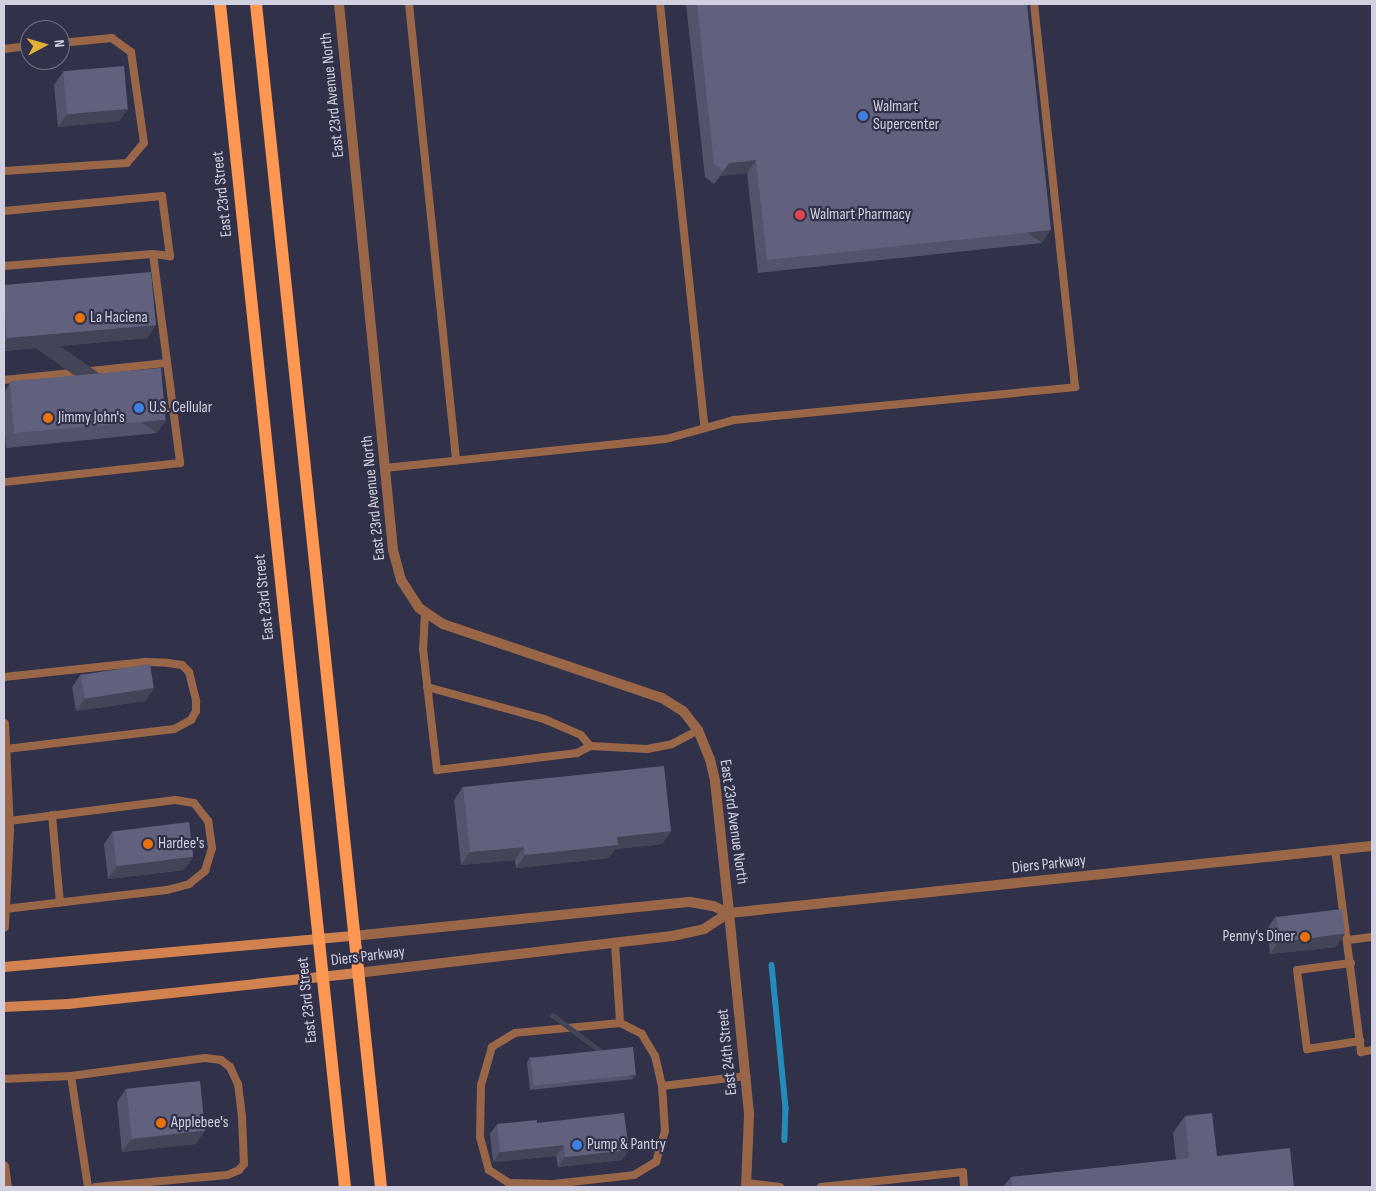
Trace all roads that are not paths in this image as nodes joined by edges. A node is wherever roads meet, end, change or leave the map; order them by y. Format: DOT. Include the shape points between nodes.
graph roads {
  1 [pos="220,4"];
  2 [pos="256,4"];
  3 [pos="339,4"];
  4 [pos="409,4"];
  5 [pos="660,4"];
  6 [pos="1034,4"];
  7 [pos="70,42"];
  8 [pos="20,47"];
  9 [pos="4,49"];
  10 [pos="4,171"];
  11 [pos="4,211"];
  12 [pos="153,254"];
  13 [pos="4,266"];
  14 [pos="167,363"];
  15 [pos="4,380"];
  16 [pos="704,426"];
  17 [pos="456,461"];
  18 [pos="385,468"];
  19 [pos="4,482"];
  20 [pos="426,612"];
  21 [pos="4,677"];
  22 [pos="428,687"];
  23 [pos="4,724"];
  24 [pos="698,730"];
  25 [pos="590,746"];
  26 [pos="6,750"];
  27 [pos="52,815"];
  28 [pos="9,821"];
  29 [pos="1372,846"];
  30 [pos="1336,849"];
  31 [pos="60,903"];
  32 [pos="5,909"];
  33 [pos="729,913"];
  34 [pos="4,927"];
  35 [pos="353,936"];
  36 [pos="1372,937"];
  37 [pos="318,938"];
  38 [pos="1348,940"];
  39 [pos="615,943"];
  40 [pos="1351,962"];
  41 [pos="4,967"];
  42 [pos="357,973"];
  43 [pos="322,978"];
  44 [pos="4,1007"];
  45 [pos="620,1023"];
  46 [pos="1360,1041"];
  47 [pos="1372,1050"];
  48 [pos="71,1076"];
  49 [pos="746,1076"];
  50 [pos="4,1080"];
  51 [pos="662,1086"];
  52 [pos="4,1166"];
  53 [pos="747,1185"];
  54 [pos="7,1187"];
  55 [pos="88,1187"];
  56 [pos="96,1187"];
  57 [pos="345,1187"];
  58 [pos="381,1187"];
  59 [pos="780,1187"];
  60 [pos="822,1187"];
  61 [pos="964,1187"];
  1 -- 37 [label="main road, East 23rd Street"];
  2 -- 35 [label="main road"];
  3 -- 18 [label="street, East 23rd Avenue North"];
  4 -- 17 [label="lane"];
  5 -- 16 [label="lane"];
  6 -- 16 [label="lane" via="1074,386 734,420"];
  7 -- 10 [label="lane" via="112,38 131,52 144,143 127,163"];
  8 -- 9 [label="lane"];
  11 -- 12 [label="lane" via="162,196 170,256"];
  12 -- 13 [label="lane"];
  12 -- 14 [label="lane"];
  14 -- 15 [label="lane"];
  14 -- 19 [label="lane" via="180,463"];
  16 -- 17 [label="lane" via="666,439"];
  17 -- 18 [label="lane"];
  18 -- 20 [label="street, East 23rd Avenue North" via="397,566 408,595"];
  20 -- 22 [label="lane" via="423,649"];
  20 -- 24 [label="street, East 23rd Avenue North" via="460,631 662,698 683,711"];
  21 -- 26 [label="lane" via="145,662 168,663 182,666 189,672 196,700 196,711 191,720 174,730"];
  22 -- 25 [label="lane" via="544,719 581,735"];
  22 -- 25 [label="lane" via="437,770 577,753"];
  23 -- 26 [label="street"];
  24 -- 25 [label="lane" via="672,744 647,749"];
  24 -- 33 [label="street, East 23rd Avenue North" via="715,781"];
  26 -- 28 [label="street"];
  27 -- 28 [label="lane"];
  27 -- 31 [label="lane"];
  27 -- 31 [label="lane" via="175,800 194,804 208,821 212,848 205,871 190,884"];
  28 -- 32 [label="street"];
  29 -- 30 [label="street, Diers Parkway"];
  30 -- 33 [label="street, Diers Parkway"];
  30 -- 38 [label="lane"];
  31 -- 32 [label="lane"];
  32 -- 34 [label="street"];
  33 -- 35 [label="street, Diers Parkway" via="690,902"];
  33 -- 39 [label="street, Diers Parkway" via="696,932"];
  33 -- 49 [label="street, East 24th Street"];
  35 -- 37 [label="main road, Diers Parkway"];
  35 -- 42 [label="main road"];
  36 -- 38 [label="lane"];
  37 -- 41 [label="main road, Diers Parkway"];
  37 -- 43 [label="main road, East 23rd Street"];
  38 -- 40 [label="lane"];
  39 -- 42 [label="street, Diers Parkway"];
  39 -- 45 [label="lane"];
  40 -- 46 [label="lane"];
  40 -- 46 [label="lane" via="1297,970 1307,1049"];
  42 -- 43 [label="main road, Diers Parkway"];
  42 -- 58 [label="main road"];
  43 -- 44 [label="main road, Diers Parkway" via="68,1004"];
  43 -- 57 [label="main road, East 23rd Street"];
  45 -- 51 [label="lane" via="642,1034 655,1056"];
  45 -- 51 [label="lane" via="515,1033 492,1047 480,1085 480,1137 489,1170 509,1183 553,1184 634,1175 656,1162 665,1131"];
  46 -- 47 [label="lane" via="1362,1052"];
  48 -- 50 [label="lane"];
  48 -- 55 [label="lane"];
  48 -- 56 [label="lane" via="205,1058 222,1060 234,1073 238,1084 244,1164 239,1170 227,1175"];
  49 -- 51 [label="lane"];
  49 -- 53 [label="street, East 24th Street" via="750,1142"];
  52 -- 54 [label="street"];
  53 -- 59 [label="lane"];
  60 -- 61 [label="lane" via="963,1172"];
}
